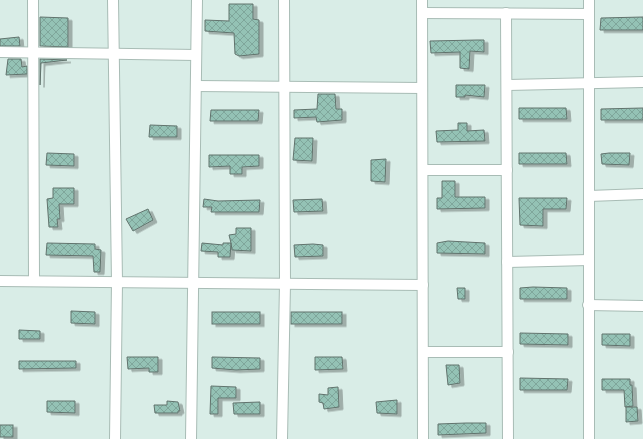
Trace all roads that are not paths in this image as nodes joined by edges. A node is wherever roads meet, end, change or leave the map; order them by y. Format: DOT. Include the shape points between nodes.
graph roads {
  1 [pos="33,0"];
  2 [pos="113,0"];
  3 [pos="197,0"];
  4 [pos="284,0"];
  5 [pos="422,0"];
  6 [pos="589,0"];
  7 [pos="422,13"];
  8 [pos="506,13"];
  9 [pos="589,14"];
  10 [pos="0,52"];
  11 [pos="33,52"];
  12 [pos="113,54"];
  13 [pos="196,55"];
  14 [pos="643,82"];
  15 [pos="589,83"];
  16 [pos="507,85"];
  17 [pos="196,86"];
  18 [pos="284,86"];
  19 [pos="422,88"];
  20 [pos="423,170"];
  21 [pos="507,170"];
  22 [pos="643,194"];
  23 [pos="589,196"];
  24 [pos="588,260"];
  25 [pos="507,262"];
  26 [pos="0,281"];
  27 [pos="34,281"];
  28 [pos="116,282"];
  29 [pos="194,284"];
  30 [pos="284,284"];
  31 [pos="423,285"];
  32 [pos="588,305"];
  33 [pos="643,306"];
  34 [pos="423,352"];
  35 [pos="508,352"];
  36 [pos="115,439"];
  37 [pos="191,439"];
  38 [pos="282,439"];
  39 [pos="423,439"];
  40 [pos="508,439"];
  41 [pos="589,439"];
  1 -- 11 [label="street"];
  2 -- 12 [label="street"];
  3 -- 13 [label="street"];
  4 -- 18 [label="street"];
  5 -- 7 [label="street"];
  6 -- 9 [label="street"];
  7 -- 8 [label="street"];
  7 -- 19 [label="street"];
  8 -- 9 [label="street"];
  8 -- 16 [label="street"];
  9 -- 15 [label="street"];
  10 -- 11 [label="street"];
  11 -- 12 [label="street"];
  11 -- 27 [label="street"];
  12 -- 13 [label="street"];
  12 -- 28 [label="street"];
  13 -- 17 [label="street"];
  14 -- 15 [label="street"];
  15 -- 16 [label="street"];
  15 -- 23 [label="street"];
  16 -- 21 [label="street"];
  17 -- 18 [label="street"];
  17 -- 29 [label="street"];
  18 -- 19 [label="street"];
  18 -- 30 [label="street"];
  19 -- 20 [label="street"];
  20 -- 21 [label="street"];
  20 -- 31 [label="street"];
  21 -- 25 [label="street"];
  22 -- 23 [label="street"];
  23 -- 24 [label="street"];
  24 -- 25 [label="street"];
  24 -- 32 [label="street"];
  25 -- 35 [label="street"];
  26 -- 27 [label="street"];
  27 -- 28 [label="street"];
  28 -- 29 [label="street"];
  28 -- 36 [label="street"];
  29 -- 30 [label="street"];
  29 -- 37 [label="street"];
  30 -- 31 [label="street"];
  30 -- 38 [label="street"];
  31 -- 34 [label="street"];
  32 -- 33 [label="street"];
  32 -- 41 [label="street"];
  34 -- 35 [label="street"];
  34 -- 39 [label="street"];
  35 -- 40 [label="street"];
}
